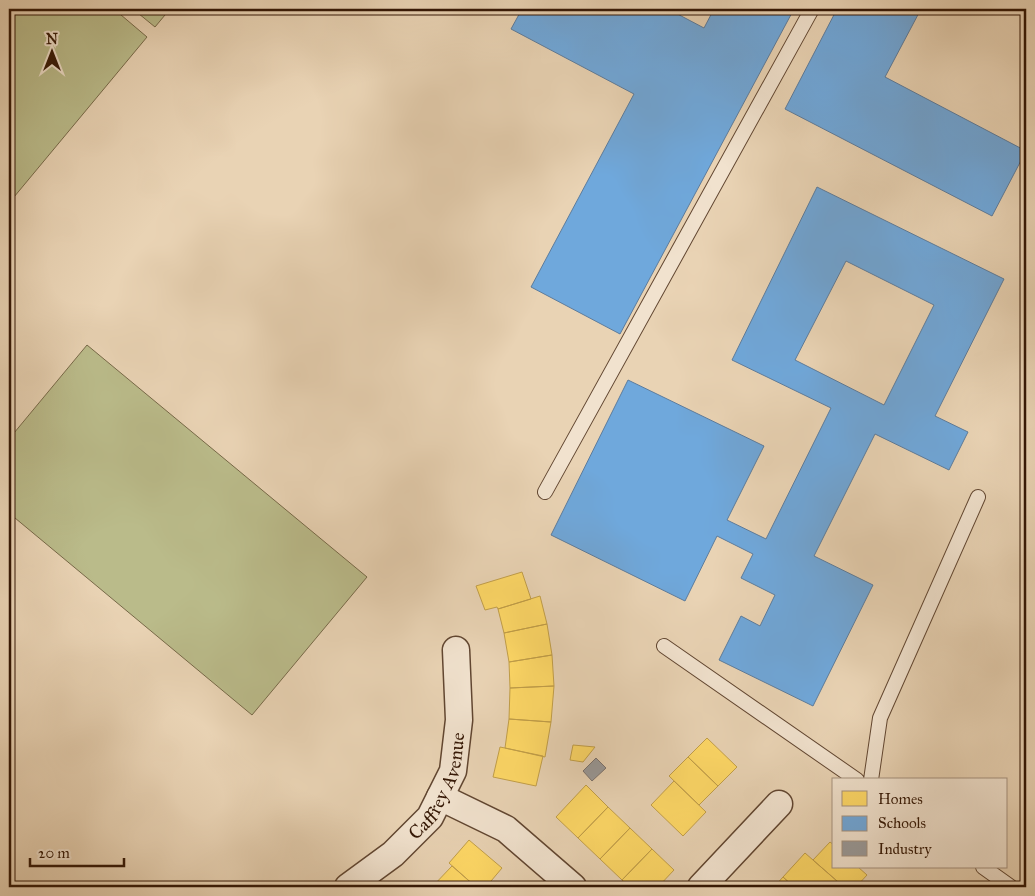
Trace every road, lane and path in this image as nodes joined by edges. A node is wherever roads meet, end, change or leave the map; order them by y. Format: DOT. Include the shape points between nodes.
graph roads {
  1 [pos="812,9"];
  2 [pos="545,492"];
  3 [pos="978,497"];
  4 [pos="664,646"];
  5 [pos="456,650"];
  6 [pos="854,778"];
  7 [pos="871,778"];
  8 [pos="440,797"];
  9 [pos="779,804"];
  10 [pos="984,868"];
  11 [pos="348,887"];
  12 [pos="573,887"];
  13 [pos="701,887"];
  14 [pos="1012,887"];
  1 -- 2 [label="lane"];
  3 -- 7 [label="lane" via="880,718"];
  4 -- 6 [label="lane"];
  5 -- 8 [label="street, Caffrey Avenue" via="459,720 453,772"];
  8 -- 11 [label="street, Caffrey Avenue" via="430,817 399,848"];
  8 -- 12 [label="street" via="506,829"];
  9 -- 13 [label="street"];
  10 -- 14 [label="lane"];
}
